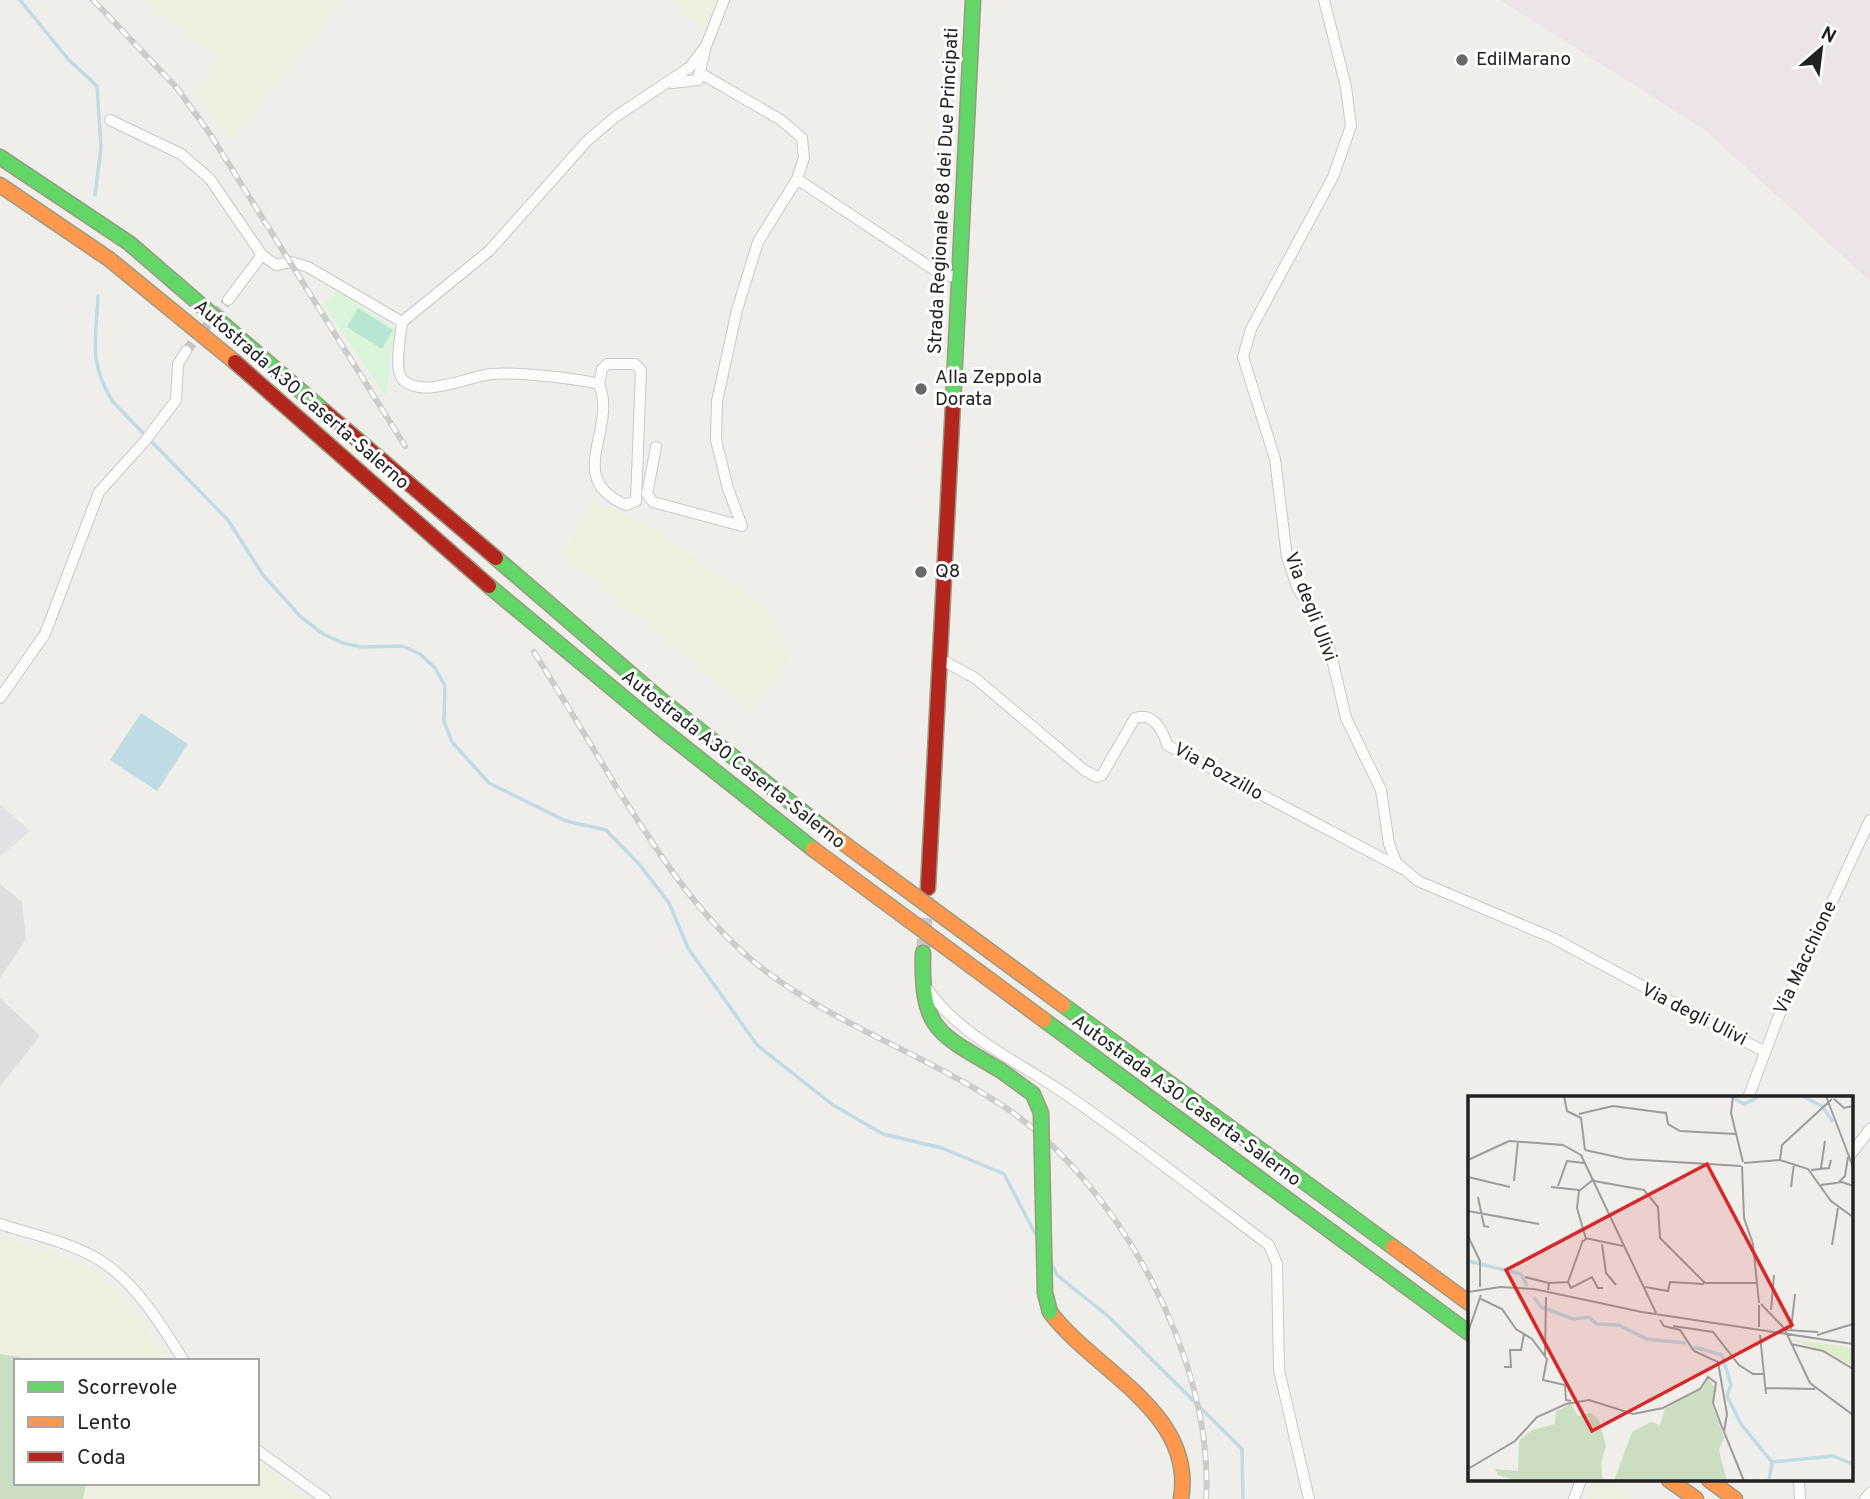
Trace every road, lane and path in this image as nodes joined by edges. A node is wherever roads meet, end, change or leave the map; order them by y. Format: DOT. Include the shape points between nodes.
graph roads {
  1 [pos="724,0"];
  2 [pos="973,0"];
  3 [pos="1324,0"];
  4 [pos="694,73"];
  5 [pos="110,120"];
  6 [pos="0,157"];
  7 [pos="797,179"];
  8 [pos="0,185"];
  9 [pos="262,255"];
  10 [pos="959,277"];
  11 [pos="228,300"];
  12 [pos="402,322"];
  13 [pos="186,351"];
  14 [pos="599,384"];
  15 [pos="656,447"];
  16 [pos="940,659"];
  17 [pos="0,698"];
  18 [pos="1870,820"];
  19 [pos="1401,869"];
  20 [pos="928,888"];
  21 [pos="923,953"];
  22 [pos="923,982"];
  23 [pos="1765,1052"];
  24 [pos="1749,1096"];
  25 [pos="1870,1129"];
  26 [pos="1853,1151"];
  27 [pos="2,1223"];
  28 [pos="1468,1302"];
  29 [pos="1468,1332"];
  30 [pos="183,1359"];
  31 [pos="259,1451"];
  32 [pos="1580,1482"];
  33 [pos="1673,1482"];
  34 [pos="1712,1482"];
  35 [pos="1870,1493"];
  36 [pos="326,1499"];
  37 [pos="1181,1499"];
  38 [pos="1308,1499"];
  39 [pos="1574,1499"];
  40 [pos="1696,1499"];
  41 [pos="1735,1499"];
  42 [pos="1865,1499"];
  1 -- 4 [label="street"];
  2 -- 10 [label="main road, Strada Regionale 88 dei Due Principati"];
  3 -- 19 [label="street, Via degli Ulivi" via="1352,127 1333,177 1251,330 1243,358 1275,459 1287,556 1298,589 1330,650 1346,718 1381,790 1389,844"];
  4 -- 7 [label="street" via="735,90 802,138 804,158"];
  4 -- 12 [label="street" via="664,85 615,117 587,141 489,251"];
  5 -- 9 [label="street" via="181,154 210,179"];
  6 -- 28 [label="main road, Autostrada A30 Caserta-Salerno, bridge" via="129,243 599,648 827,831"];
  7 -- 10 [label="street" via="942,275"];
  7 -- 15 [label="street" via="758,242 717,401 716,440 742,526 653,502 647,494"];
  8 -- 29 [label="main road, Autostrada A30 Caserta-Salerno, bridge" via="52,216 137,279 580,664 813,849"];
  9 -- 11 [label="street"];
  9 -- 12 [label="street" via="276,265 291,262 308,267"];
  10 -- 16 [label="main road, Strada Regionale 88 dei Due Principati"];
  12 -- 14 [label="street" via="399,374 411,384 449,386 493,374"];
  13 -- 17 [label="street" via="178,364 176,400 99,492 45,634"];
  14 -- 14 [label="street" via="603,392 594,468 597,485 608,498 626,505 636,501 641,370 635,364 607,364"];
  16 -- 19 [label="street, Via Pozzillo" via="975,678 1097,777 1113,760 1135,718 1147,718 1158,724 1167,745"];
  16 -- 20 [label="main road, Strada Regionale 88 dei Due Principati"];
  18 -- 23 [label="street, Via Macchione"];
  19 -- 23 [label="street, Via degli Ulivi" via="1418,881 1553,939"];
  21 -- 22 [label="main road"];
  22 -- 37 [label="main road, bridge" via="929,1016 958,1044 1033,1094 1041,1113 1045,1293 1050,1312 1165,1427 1180,1453 1185,1480"];
  22 -- 38 [label="street" via="937,1005 966,1030 1063,1093 1269,1245 1277,1264 1279,1370"];
  23 -- 24 [label="street, Via Macchione"];
  25 -- 26 [label="street"];
  27 -- 30 [label="street" via="101,1261 129,1284"];
  31 -- 36 [label="street"];
  32 -- 39 [label="street"];
  33 -- 40 [label="main road"];
  34 -- 41 [label="main road"];
  35 -- 42 [label="street"];
}
